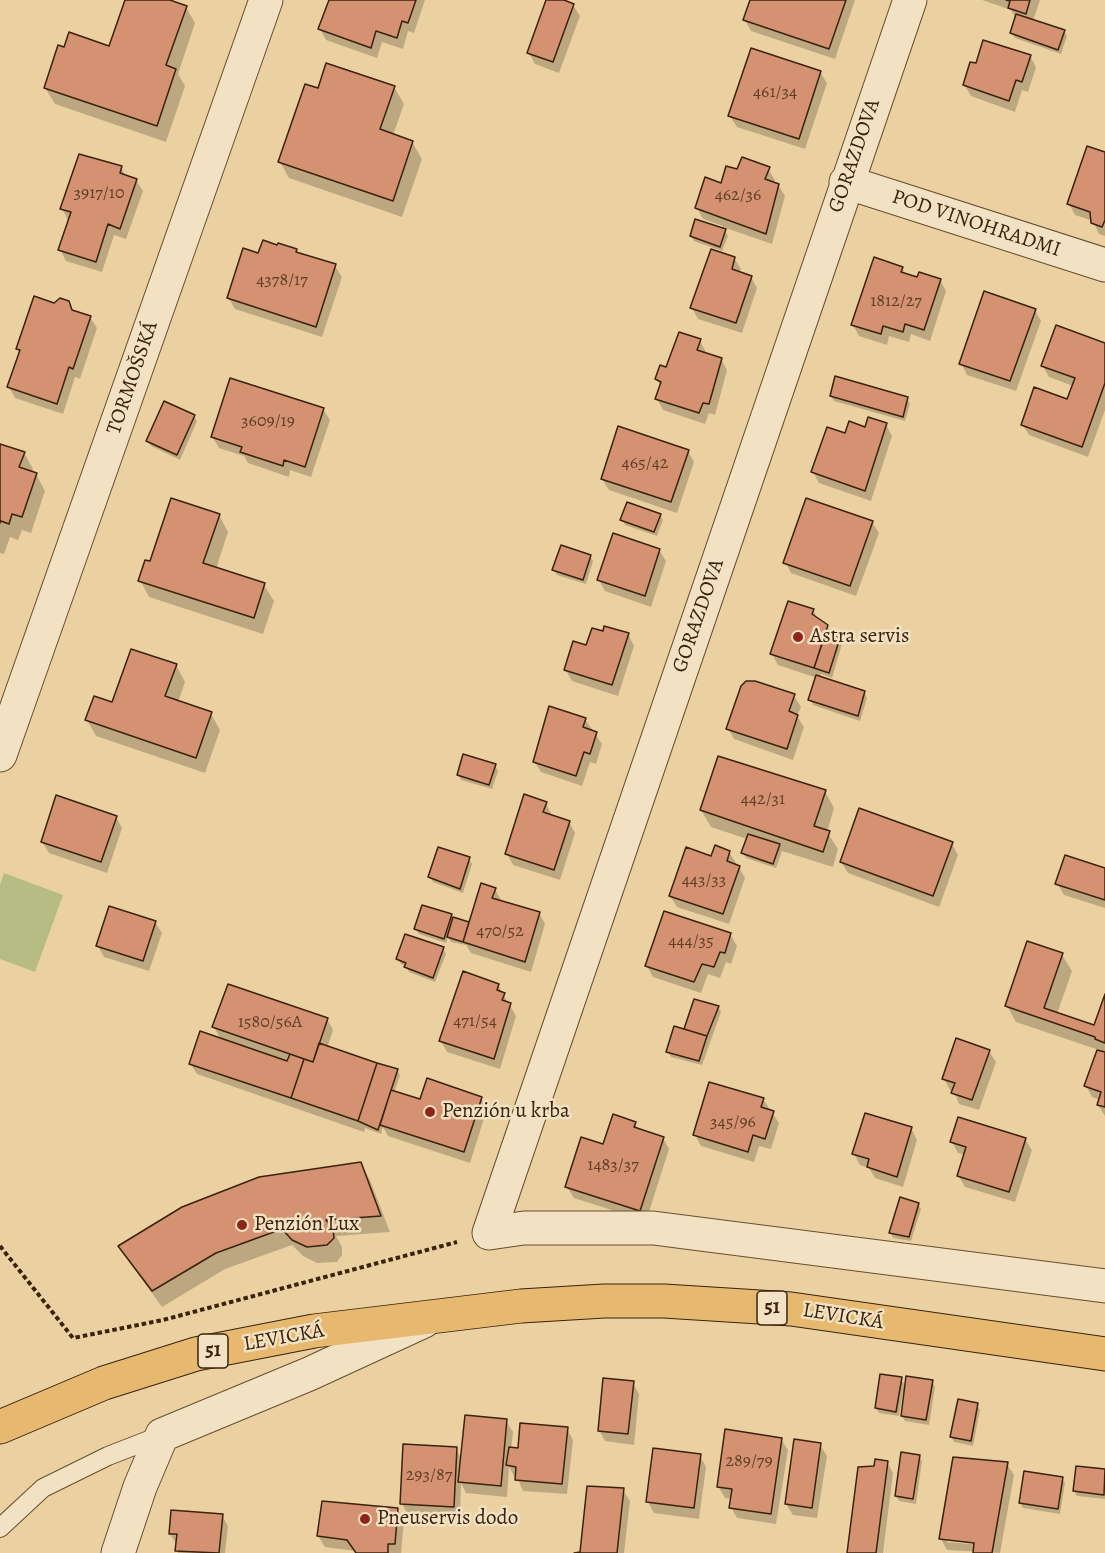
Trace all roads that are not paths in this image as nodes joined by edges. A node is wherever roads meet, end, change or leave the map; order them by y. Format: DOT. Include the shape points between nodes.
graph roads {
  1 [pos="266,0"];
  2 [pos="910,0"];
  3 [pos="846,182"];
  4 [pos="1105,265"];
  5 [pos="0,755"];
  6 [pos="1105,1286"];
  7 [pos="436,1315"];
  8 [pos="1105,1354"];
  9 [pos="0,1427"];
  10 [pos="162,1435"];
  11 [pos="0,1528"];
  12 [pos="118,1553"];
  1 -- 5 [label="street, TORMOŠSKÁ"];
  2 -- 3 [label="street, GORAZDOVA"];
  3 -- 4 [label="street, POD VINOHRADMI"];
  3 -- 6 [label="street, GORAZDOVA" via="489,1233 524,1228 653,1228"];
  7 -- 8 [label="main road, LEVICKÁ / 51" via="521,1306 664,1301 791,1310"];
  7 -- 9 [label="main road, LEVICKÁ / 51" via="314,1331 196,1354 104,1383"];
  7 -- 10 [label="street, LEVICKÁ" via="309,1374"];
  10 -- 11 [label="lane, LEVICKÁ" via="43,1488"];
  10 -- 12 [label="street"];
}
